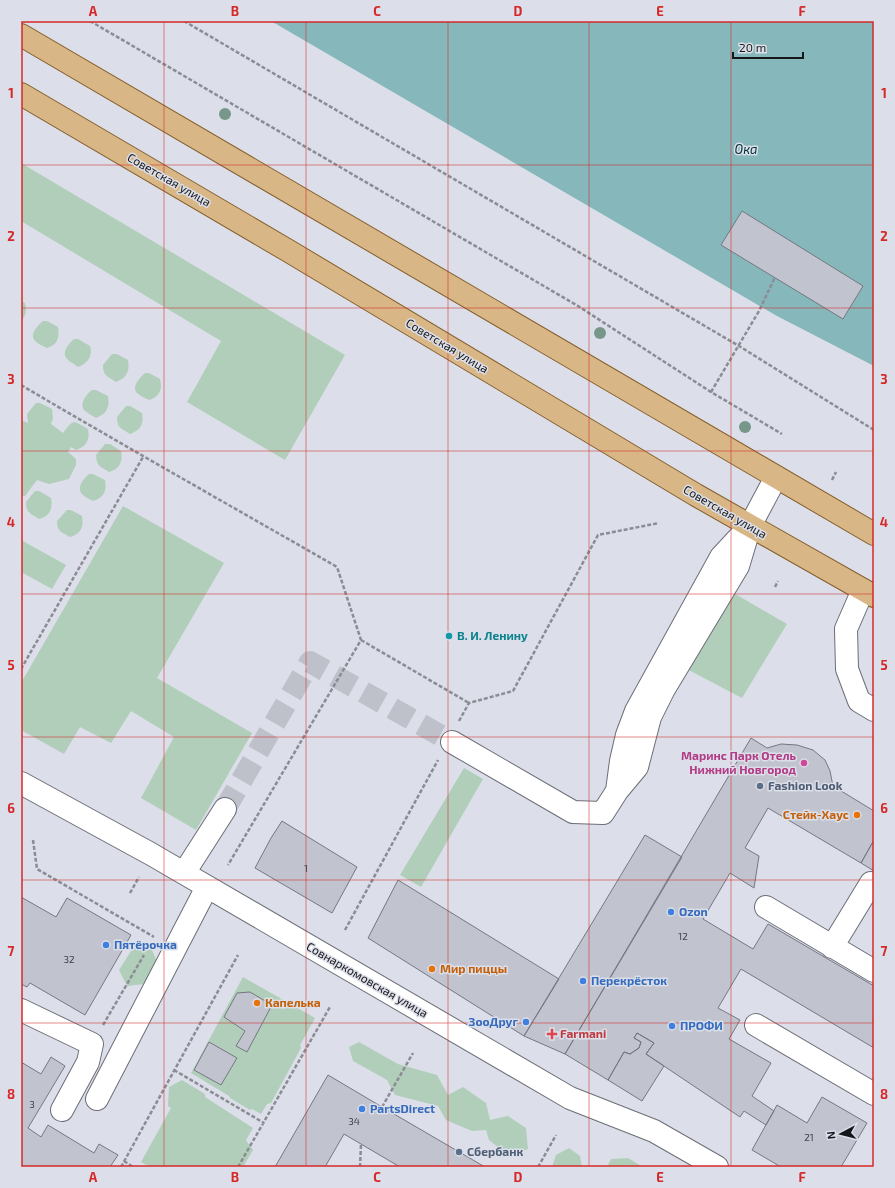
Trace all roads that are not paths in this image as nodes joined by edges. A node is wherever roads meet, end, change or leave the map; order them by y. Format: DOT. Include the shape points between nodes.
graph roads {
  1 [pos="21,35"];
  2 [pos="21,94"];
  3 [pos="776,477"];
  4 [pos="750,526"];
  5 [pos="874,534"];
  6 [pos="868,593"];
  7 [pos="874,710"];
  8 [pos="455,732"];
  9 [pos="21,783"];
  10 [pos="225,809"];
  11 [pos="184,873"];
  12 [pos="873,882"];
  13 [pos="207,887"];
  14 [pos="766,907"];
  15 [pos="832,947"];
  16 [pos="874,971"];
  17 [pos="21,1010"];
  18 [pos="756,1025"];
  19 [pos="874,1094"];
  20 [pos="97,1098"];
  21 [pos="62,1110"];
  22 [pos="717,1167"];
  1 -- 3 [label="main road"];
  2 -- 4 [label="main road, Советская улица"];
  3 -- 4 [label="street"];
  3 -- 5 [label="main road"];
  4 -- 6 [label="main road, Советская улица"];
  4 -- 8 [label="street" via="721,557 636,711 620,760 617,791 603,813 573,812"];
  6 -- 7 [label="street" via="846,629 847,669 859,701"];
  9 -- 11 [label="street, Совнаркомовская улица"];
  10 -- 11 [label="street"];
  11 -- 13 [label="street, Совнаркомовская улица"];
  12 -- 15 [label="street"];
  13 -- 20 [label="street"];
  13 -- 22 [label="street, Совнаркомовская улица" via="570,1098 654,1131"];
  14 -- 15 [label="street"];
  15 -- 16 [label="street"];
  17 -- 21 [label="street" via="92,1044 88,1062"];
  18 -- 19 [label="street"];
}
